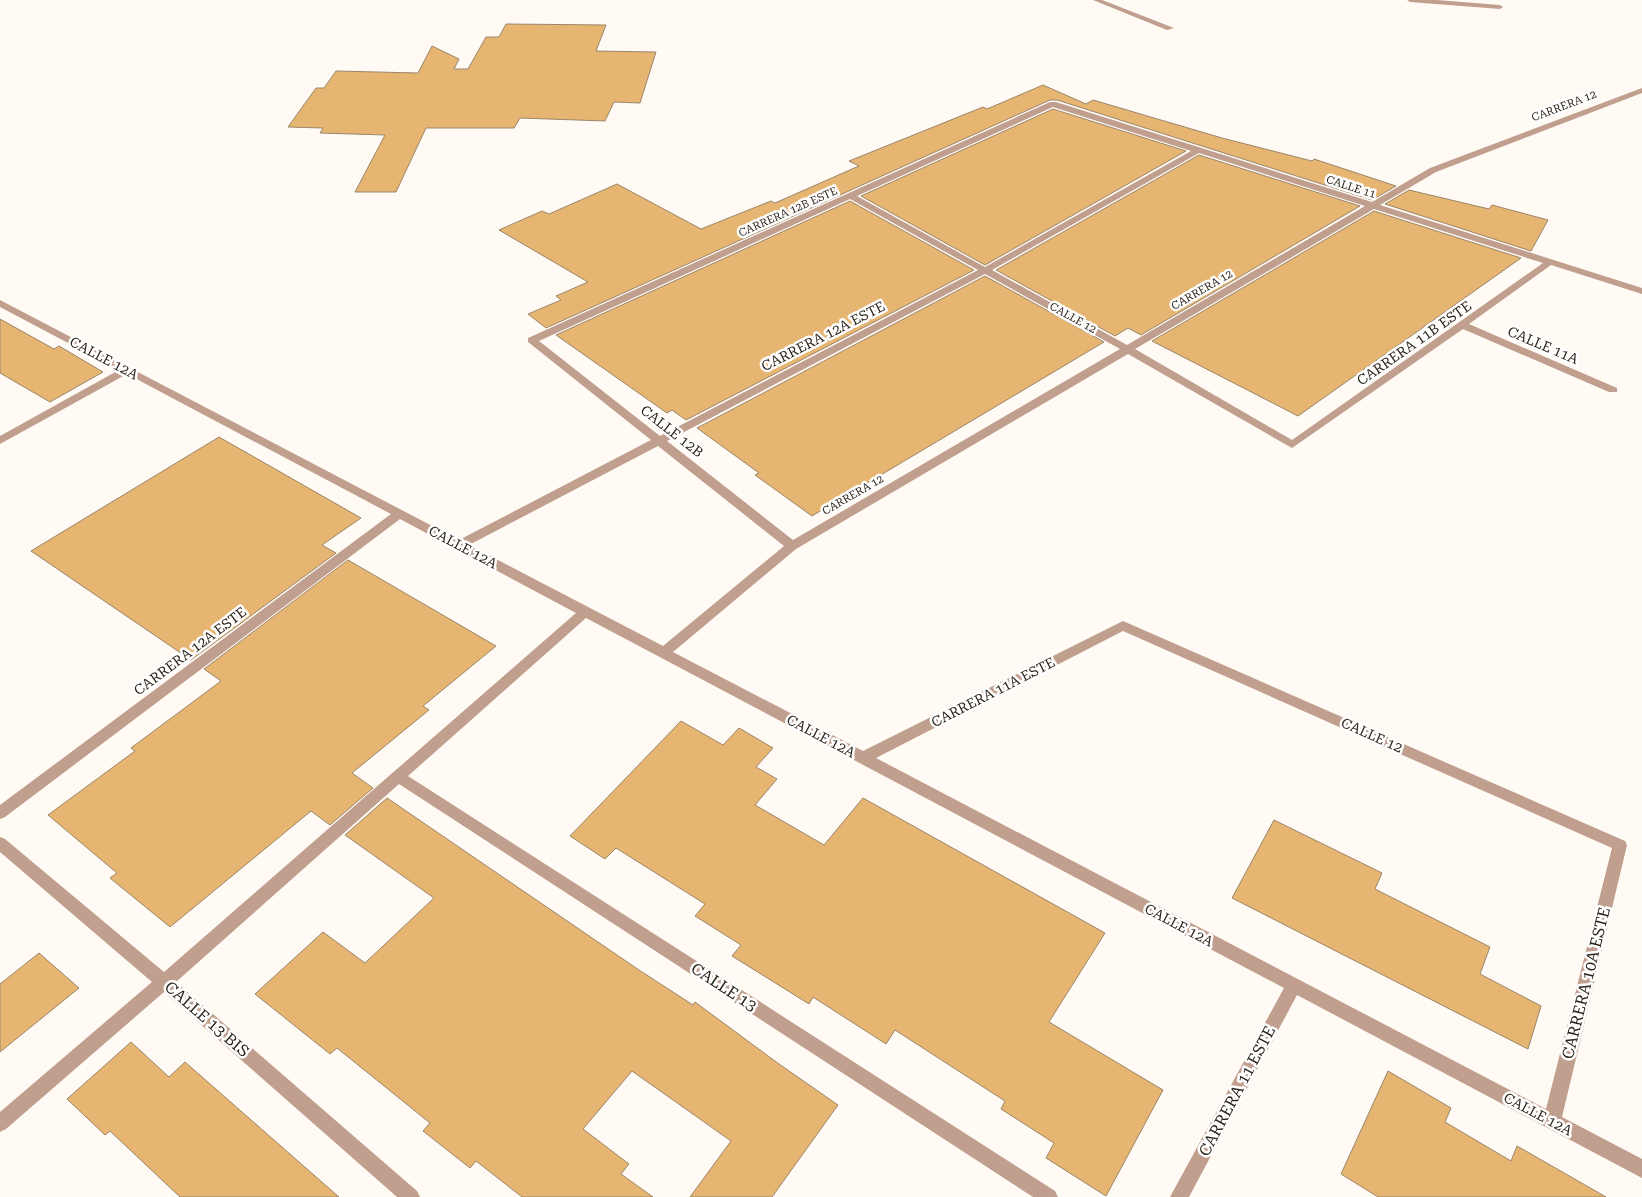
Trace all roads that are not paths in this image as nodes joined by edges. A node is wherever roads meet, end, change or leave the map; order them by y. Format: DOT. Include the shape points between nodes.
graph roads {
  1 [pos="1096,0"];
  2 [pos="1410,0"];
  3 [pos="1500,7"];
  4 [pos="1170,28"];
  5 [pos="1642,90"];
  6 [pos="1053,104"];
  7 [pos="1198,150"];
  8 [pos="850,196"];
  9 [pos="1372,205"];
  10 [pos="1550,262"];
  11 [pos="986,270"];
  12 [pos="1642,291"];
  13 [pos="0,303"];
  14 [pos="1463,325"];
  15 [pos="532,340"];
  16 [pos="1127,349"];
  17 [pos="127,370"];
  18 [pos="1613,390"];
  19 [pos="659,440"];
  20 [pos="0,441"];
  21 [pos="1292,445"];
  22 [pos="399,514"];
  23 [pos="459,545"];
  24 [pos="792,546"];
  25 [pos="585,612"];
  26 [pos="1123,626"];
  27 [pos="663,653"];
  28 [pos="864,758"];
  29 [pos="398,777"];
  30 [pos="0,813"];
  31 [pos="0,843"];
  32 [pos="1620,845"];
  33 [pos="164,982"];
  34 [pos="1294,985"];
  35 [pos="1552,1121"];
  36 [pos="0,1123"];
  37 [pos="1642,1169"];
  38 [pos="411,1197"];
  39 [pos="1049,1197"];
  40 [pos="1179,1197"];
  1 -- 4 [label="street"];
  2 -- 3 [label="street"];
  5 -- 9 [label="street, CARRERA 12" via="1433,170"];
  6 -- 7 [label="street, CALLE 11"];
  6 -- 8 [label="street, CARRERA 12B ESTE"];
  7 -- 9 [label="street, CALLE 11"];
  7 -- 11 [label="street, CARRERA 12A ESTE"];
  8 -- 11 [label="street, CALLE 12"];
  8 -- 15 [label="street, CARRERA 12B ESTE"];
  9 -- 10 [label="street, CALLE 11"];
  9 -- 16 [label="street, CARRERA 12"];
  10 -- 12 [label="street, CALLE 11"];
  10 -- 14 [label="street, CARRERA 11B ESTE"];
  11 -- 16 [label="street, CALLE 12"];
  11 -- 19 [label="street, CARRERA 12A ESTE"];
  13 -- 17 [label="street, CALLE 12A"];
  14 -- 18 [label="street, CALLE 11A"];
  14 -- 21 [label="street, CARRERA 11B ESTE"];
  15 -- 19 [label="street, CALLE 12B"];
  16 -- 21 [label="street, CALLE 12"];
  16 -- 24 [label="street, CARRERA 12"];
  17 -- 20 [label="street"];
  17 -- 22 [label="street, CALLE 12A"];
  19 -- 23 [label="street, CARRERA 12A ESTE"];
  19 -- 24 [label="street, CALLE 12B"];
  22 -- 23 [label="street, CALLE 12A"];
  22 -- 30 [label="street, CARRERA 12A ESTE"];
  23 -- 25 [label="street, CALLE 12A"];
  24 -- 27 [label="street, CARRERA 12"];
  25 -- 27 [label="street, CALLE 12A"];
  25 -- 29 [label="street"];
  26 -- 28 [label="street, CARRERA 11A ESTE"];
  26 -- 32 [label="street, CALLE 12"];
  27 -- 28 [label="street, CALLE 12A"];
  28 -- 34 [label="street, CALLE 12A"];
  29 -- 33 [label="street"];
  29 -- 39 [label="street, CALLE 13"];
  31 -- 33 [label="street, CALLE 13 BIS"];
  32 -- 35 [label="street, CARRERA 10A ESTE"];
  33 -- 36 [label="street"];
  33 -- 38 [label="street, CALLE 13 BIS"];
  34 -- 35 [label="street, CALLE 12A"];
  34 -- 40 [label="street, CARRERA 11 ESTE"];
  35 -- 37 [label="street, CALLE 12A"];
}
